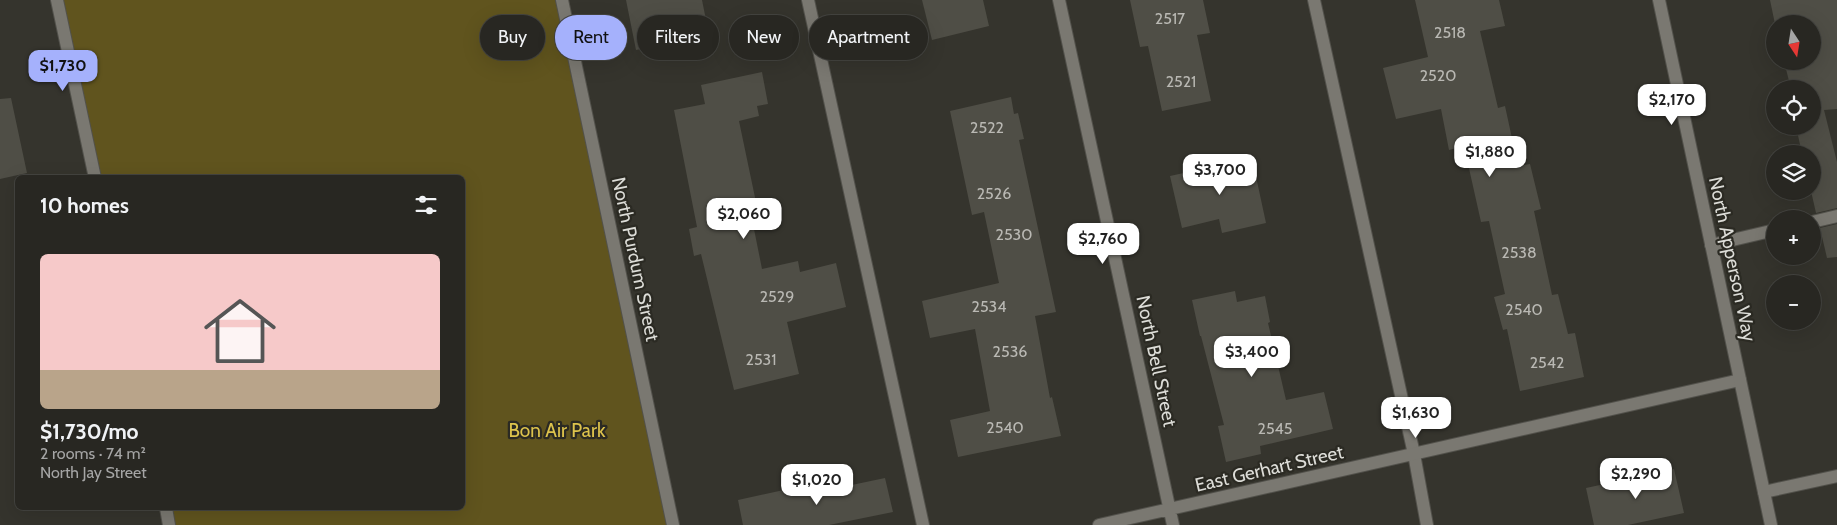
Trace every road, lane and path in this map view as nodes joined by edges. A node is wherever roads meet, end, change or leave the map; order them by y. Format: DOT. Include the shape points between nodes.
graph roads {
  1 [pos="57,0"];
  2 [pos="562,0"];
  3 [pos="808,0"];
  4 [pos="1059,0"];
  5 [pos="1314,0"];
  6 [pos="1659,0"];
  7 [pos="94,175"];
  8 [pos="1837,216"];
  9 [pos="1821,220"];
  10 [pos="1766,232"];
  11 [pos="1711,245"];
  12 [pos="1740,380"];
  13 [pos="1414,454"];
  14 [pos="1837,476"];
  15 [pos="1764,492"];
  16 [pos="1170,509"];
  17 [pos="166,510"];
  18 [pos="169,525"];
  19 [pos="673,525"];
  20 [pos="923,525"];
  21 [pos="1099,525"];
  22 [pos="1173,525"];
  23 [pos="1427,525"];
  24 [pos="1771,525"];
  1 -- 7 [label="street"];
  2 -- 19 [label="street, North Purdum Street"];
  3 -- 20 [label="street"];
  4 -- 16 [label="street, North Bell Street"];
  5 -- 13 [label="street"];
  6 -- 11 [label="street, North Apperson Way"];
  8 -- 9 [label="street"];
  10 -- 11 [label="street"];
  11 -- 12 [label="street, North Apperson Way"];
  12 -- 13 [label="street, East Gerhart Street"];
  12 -- 15 [label="street, North Apperson Way"];
  13 -- 16 [label="street, East Gerhart Street"];
  13 -- 23 [label="street"];
  14 -- 15 [label="street"];
  15 -- 24 [label="street, North Apperson Way"];
  16 -- 21 [label="street, East Gerhart Street"];
  16 -- 22 [label="street, North Bell Street"];
  17 -- 18 [label="street"];
}
